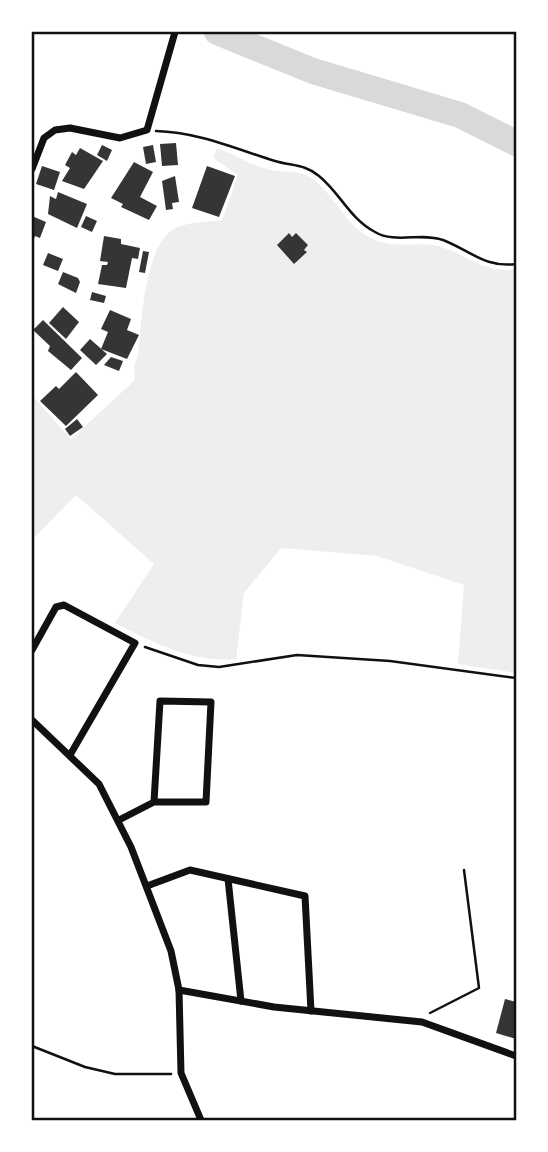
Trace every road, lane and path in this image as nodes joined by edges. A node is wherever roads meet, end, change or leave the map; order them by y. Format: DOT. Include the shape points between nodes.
graph roads {
  1 [pos="175,32"];
  2 [pos="147,130"];
  3 [pos="32,138"];
  4 [pos="44,138"];
  5 [pos="32,169"];
  6 [pos="516,264"];
  7 [pos="135,643"];
  8 [pos="32,650"];
  9 [pos="516,678"];
  10 [pos="32,720"];
  11 [pos="70,755"];
  12 [pos="154,802"];
  13 [pos="119,820"];
  14 [pos="464,870"];
  15 [pos="228,879"];
  16 [pos="147,886"];
  17 [pos="179,990"];
  18 [pos="241,1002"];
  19 [pos="311,1011"];
  20 [pos="414,1021"];
  21 [pos="32,1046"];
  22 [pos="516,1056"];
  23 [pos="181,1073"];
  24 [pos="201,1121"];
  1 -- 2 [label="street"];
  2 -- 4 [label="street" via="120,138 70,128 55,130"];
  2 -- 6 [label="path" via="204,138 303,166 319,175 350,213 376,234 439,239 491,265"];
  3 -- 4 [label="street"];
  4 -- 5 [label="street"];
  7 -- 8 [label="street" via="64,605 56,607"];
  7 -- 9 [label="path" via="198,666 297,655 390,661"];
  7 -- 11 [label="street"];
  10 -- 11 [label="street"];
  11 -- 13 [label="street" via="99,784"];
  12 -- 12 [label="street" via="206,802 211,702 160,701"];
  12 -- 13 [label="street"];
  13 -- 16 [label="street"];
  14 -- 20 [label="path" via="479,988"];
  15 -- 16 [label="street" via="190,870"];
  15 -- 18 [label="street"];
  15 -- 19 [label="street" via="305,895"];
  16 -- 17 [label="street" via="171,951"];
  17 -- 18 [label="street"];
  17 -- 23 [label="street"];
  18 -- 19 [label="street"];
  19 -- 20 [label="street"];
  20 -- 22 [label="street"];
  21 -- 23 [label="path" via="115,1074"];
  23 -- 24 [label="street"];
}
